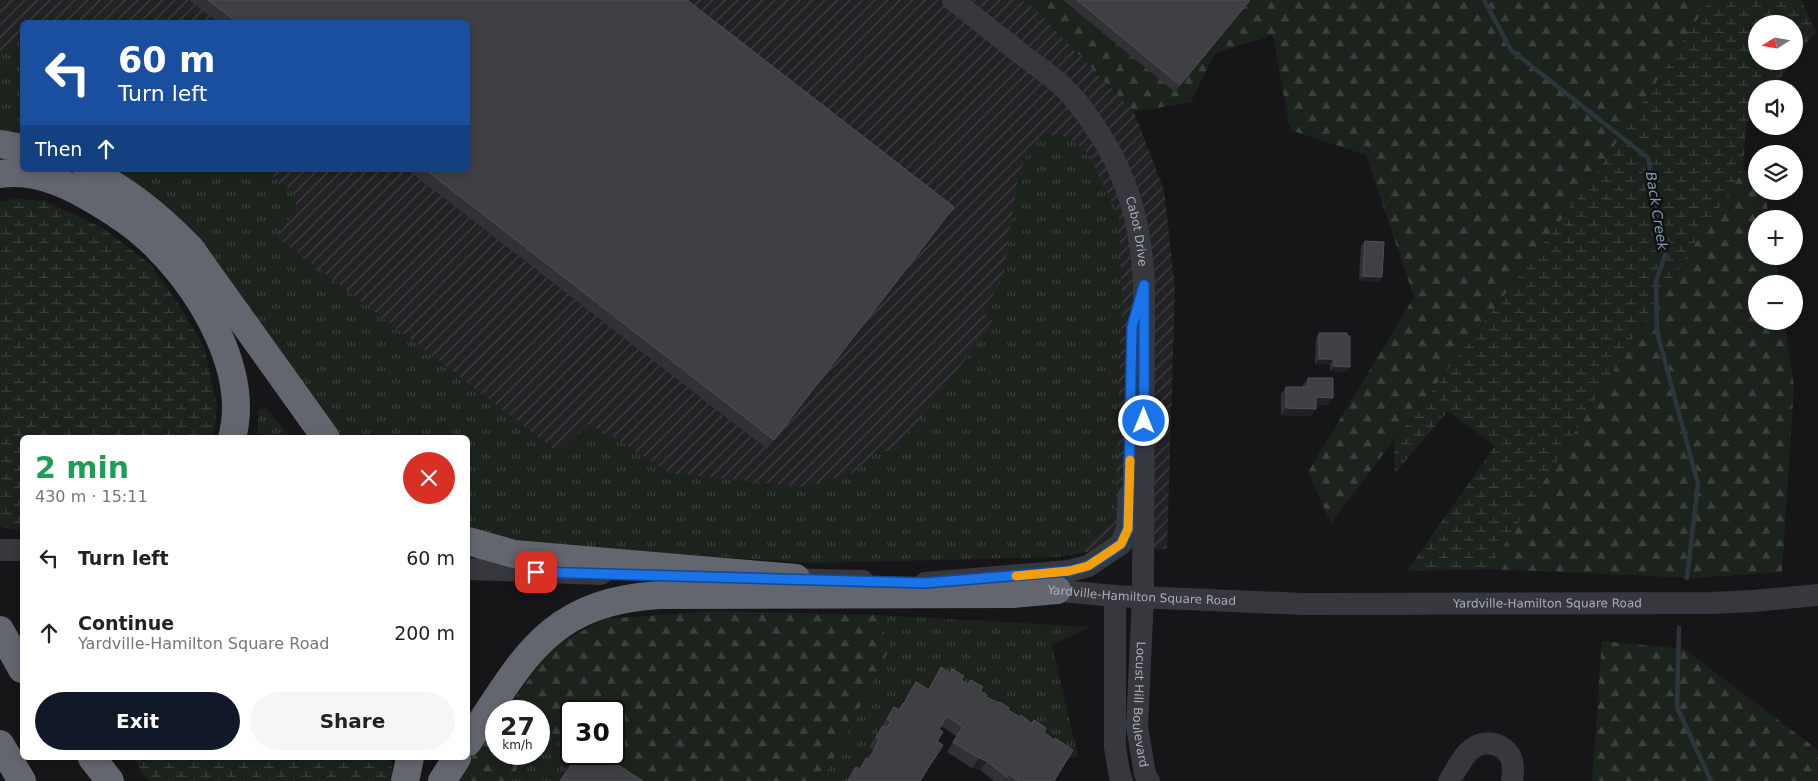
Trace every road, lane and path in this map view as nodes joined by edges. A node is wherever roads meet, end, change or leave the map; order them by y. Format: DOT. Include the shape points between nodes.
graph roads {
  1 [pos="953,0"];
  2 [pos="0,144"];
  3 [pos="20,148"];
  4 [pos="91,172"];
  5 [pos="0,174"];
  6 [pos="1144,285"];
  7 [pos="232,435"];
  8 [pos="324,435"];
  9 [pos="470,542"];
  10 [pos="0,550"];
  11 [pos="20,550"];
  12 [pos="470,569"];
  13 [pos="823,580"];
  14 [pos="925,583"];
  15 [pos="1057,590"];
  16 [pos="1818,595"];
  17 [pos="1115,596"];
  18 [pos="1143,596"];
  19 [pos="0,630"];
  20 [pos="20,663"];
  21 [pos="470,739"];
  22 [pos="0,744"];
  23 [pos="75,760"];
  24 [pos="94,760"];
  25 [pos="410,760"];
  26 [pos="456,760"];
  27 [pos="22,781"];
  28 [pos="88,781"];
  29 [pos="110,781"];
  30 [pos="405,781"];
  31 [pos="442,781"];
  32 [pos="1122,781"];
  33 [pos="1149,781"];
  34 [pos="1449,781"];
  35 [pos="1512,781"];
  1 -- 6 [label="street, Cabot Drive" via="1062,86 1102,136 1116,162 1137,222"];
  2 -- 3 [label="highway"];
  4 -- 8 [label="highway" via="140,201 190,248"];
  5 -- 7 [label="highway" via="24,174 68,185 106,206 157,246 200,301 216,332 234,384 236,407"];
  6 -- 14 [label="street" via="1132,327 1129,511 1128,529 1121,544 1088,566 1069,571"];
  6 -- 18 [label="street, Cabot Drive"];
  9 -- 13 [label="highway" via="514,554"];
  10 -- 11 [label="street"];
  12 -- 13 [label="street, Yardville-Hamilton Square Road"];
  13 -- 14 [label="street, Yardville-Hamilton Square Road"];
  14 -- 15 [label="street, Yardville-Hamilton Square Road"];
  15 -- 17 [label="street, Yardville-Hamilton Square Road"];
  15 -- 21 [label="highway" via="1004,594 660,595 606,602 581,612 540,641 522,661"];
  16 -- 18 [label="street, Yardville-Hamilton Square Road" via="1663,604 1303,604"];
  17 -- 18 [label="street, Yardville-Hamilton Square Road"];
  17 -- 32 [label="street, Locust Hill Boulevard" via="1115,747"];
  18 -- 33 [label="street, Locust Hill Boulevard" via="1137,727"];
  19 -- 20 [label="highway"];
  22 -- 27 [label="highway"];
  23 -- 28 [label="highway"];
  24 -- 29 [label="highway"];
  25 -- 30 [label="highway"];
  26 -- 31 [label="highway"];
  34 -- 35 [label="street" via="1469,751 1484,744 1497,744 1507,752 1512,760"];
}
